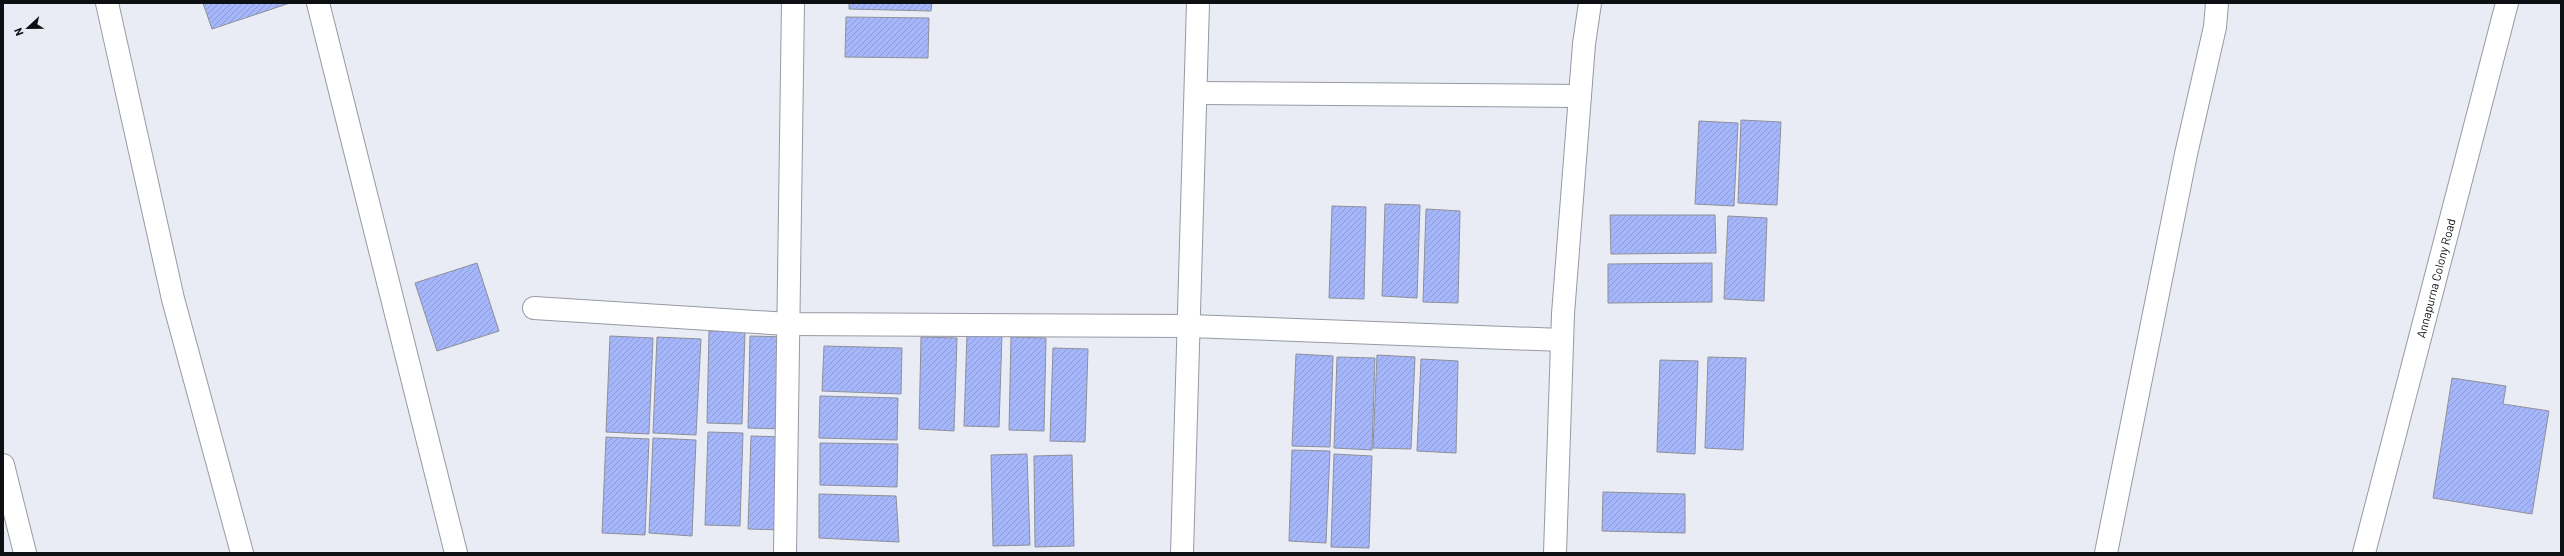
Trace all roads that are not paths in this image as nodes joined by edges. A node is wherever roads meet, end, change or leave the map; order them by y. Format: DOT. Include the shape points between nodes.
graph roads {
  1 [pos="107,3"];
  2 [pos="318,3"];
  3 [pos="793,3"];
  4 [pos="1198,3"];
  5 [pos="1590,3"];
  6 [pos="2217,3"];
  7 [pos="2507,3"];
  8 [pos="1197,93"];
  9 [pos="1580,96"];
  10 [pos="534,308"];
  11 [pos="788,324"];
  12 [pos="1189,326"];
  13 [pos="1562,340"];
  14 [pos="3,466"];
  15 [pos="25,553"];
  16 [pos="242,553"];
  17 [pos="456,553"];
  18 [pos="786,553"];
  19 [pos="1182,553"];
  20 [pos="1555,553"];
  21 [pos="2106,553"];
  22 [pos="2364,553"];
  1 -- 16 [label="street" via="172,299"];
  2 -- 17 [label="street"];
  3 -- 11 [label="street"];
  4 -- 8 [label="street"];
  5 -- 9 [label="street"];
  6 -- 21 [label="street" via="2215,27 2185,161"];
  7 -- 22 [label="street, Annapurna Colony Road"];
  8 -- 9 [label="street"];
  8 -- 12 [label="street"];
  9 -- 13 [label="street"];
  10 -- 11 [label="street"];
  11 -- 12 [label="street"];
  11 -- 18 [label="street"];
  12 -- 13 [label="street"];
  12 -- 19 [label="street"];
  13 -- 20 [label="street"];
  14 -- 15 [label="street"];
}
